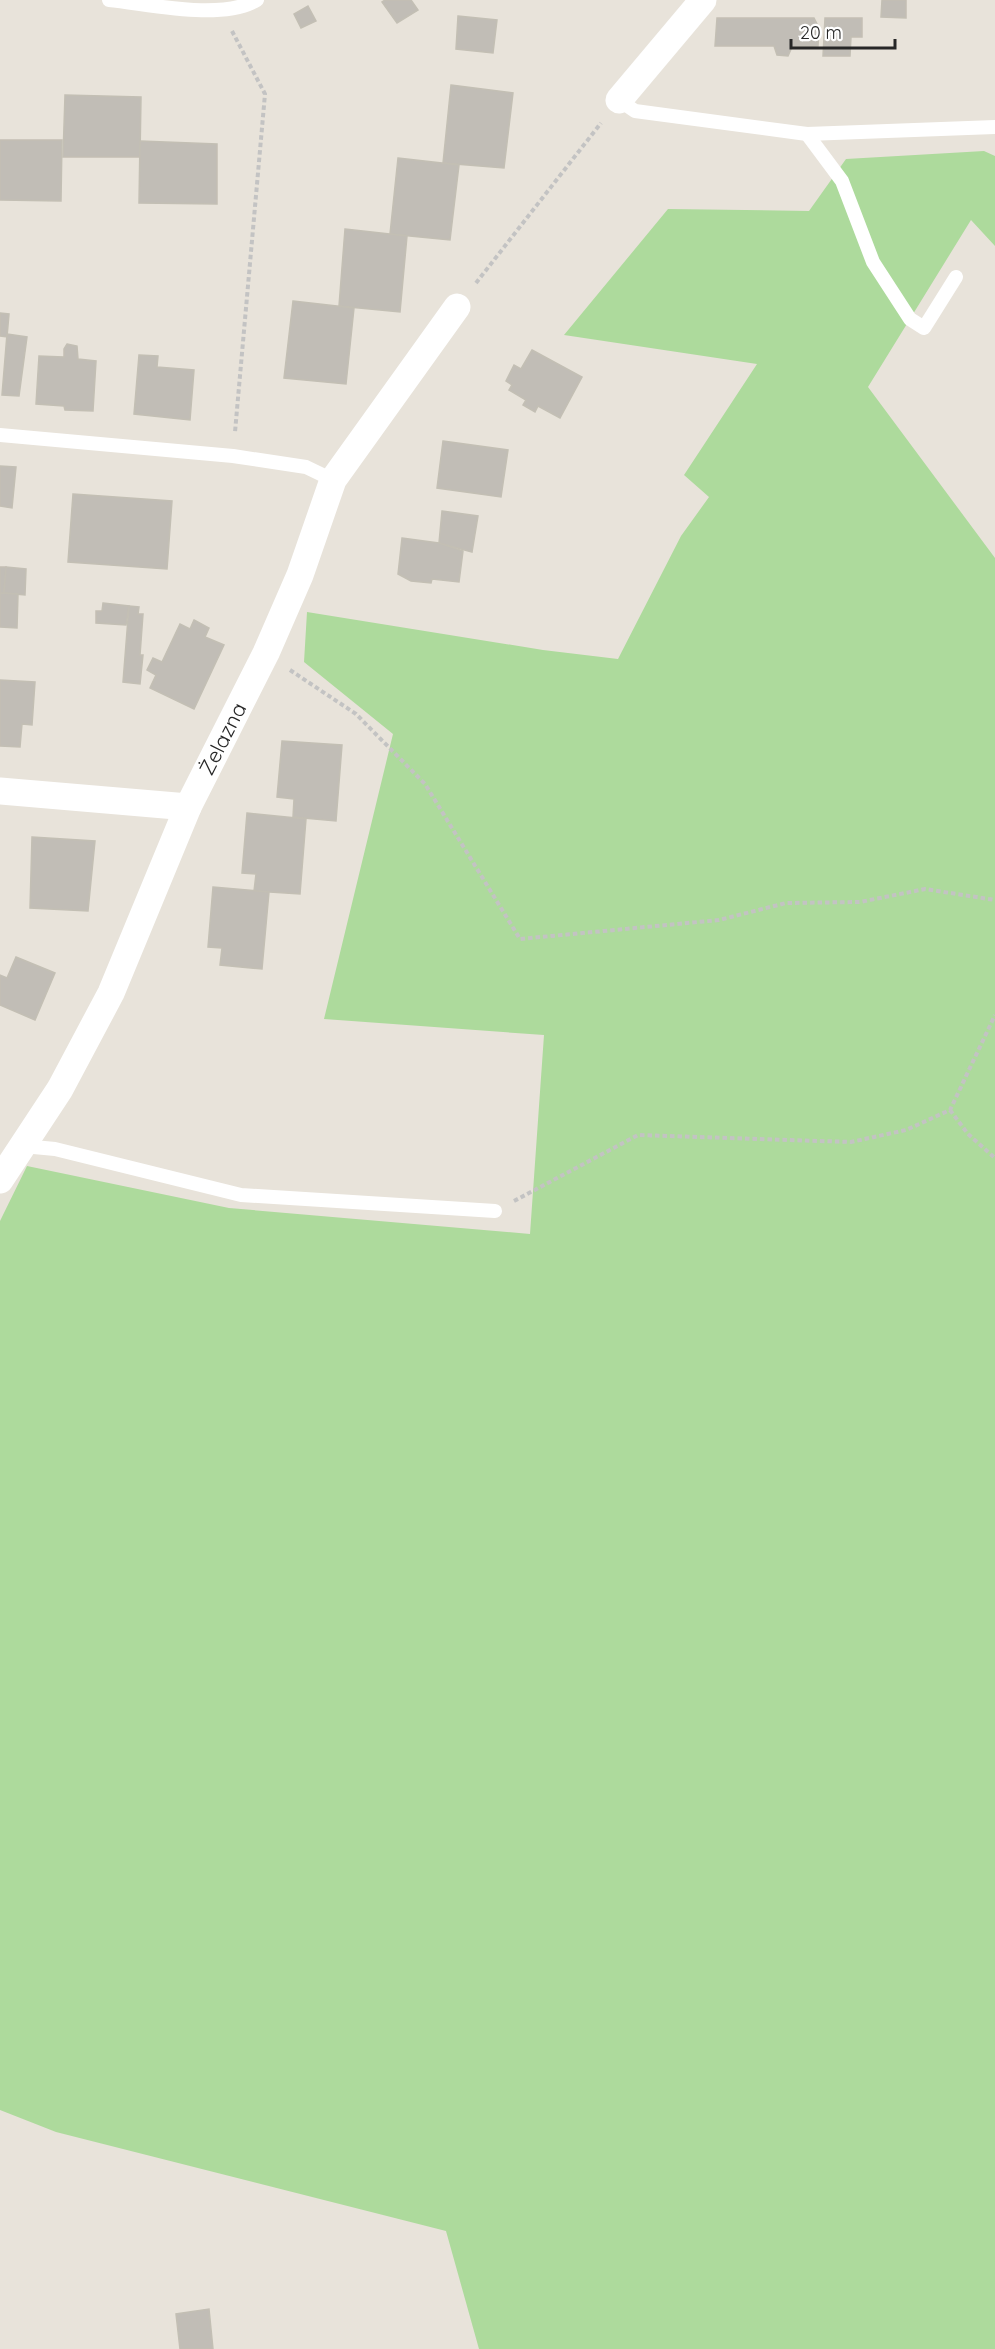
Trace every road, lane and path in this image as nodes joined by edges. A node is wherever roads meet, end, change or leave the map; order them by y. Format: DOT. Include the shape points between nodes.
graph roads {
  1 [pos="109,0"];
  2 [pos="257,0"];
  3 [pos="703,0"];
  4 [pos="230,10"];
  5 [pos="619,100"];
  6 [pos="995,127"];
  7 [pos="807,134"];
  8 [pos="956,278"];
  9 [pos="457,307"];
  10 [pos="0,435"];
  11 [pos="233,456"];
  12 [pos="333,480"];
  13 [pos="266,653"];
  14 [pos="0,791"];
  15 [pos="188,807"];
  16 [pos="995,900"];
  17 [pos="995,1015"];
  18 [pos="950,1110"];
  19 [pos="11,1145"];
  20 [pos="995,1158"];
  21 [pos="0,1180"];
  22 [pos="495,1210"];
  1 -- 4 [label="lane"];
  2 -- 4 [label="lane"];
  3 -- 5 [label="street"];
  4 -- 11 [label="path" via="231,30 265,94"];
  5 -- 7 [label="lane" via="635,111"];
  5 -- 9 [label="path"];
  6 -- 7 [label="lane"];
  7 -- 8 [label="lane" via="842,181 873,262 910,319 924,328"];
  9 -- 12 [label="street, Żelazna"];
  10 -- 11 [label="lane"];
  11 -- 12 [label="lane" via="306,467"];
  12 -- 13 [label="street, Żelazna" via="300,575"];
  13 -- 15 [label="street, Żelazna"];
  13 -- 16 [label="path" via="356,714 425,784 520,939 719,921 786,903 860,902 925,890"];
  14 -- 15 [label="street"];
  15 -- 19 [label="street, Żelazna" via="111,993 60,1089"];
  17 -- 18 [label="path"];
  18 -- 20 [label="path" via="968,1134"];
  18 -- 22 [label="path" via="906,1130 851,1142 638,1135"];
  19 -- 21 [label="street, Żelazna"];
  19 -- 22 [label="lane" via="55,1149 241,1195"];
}
